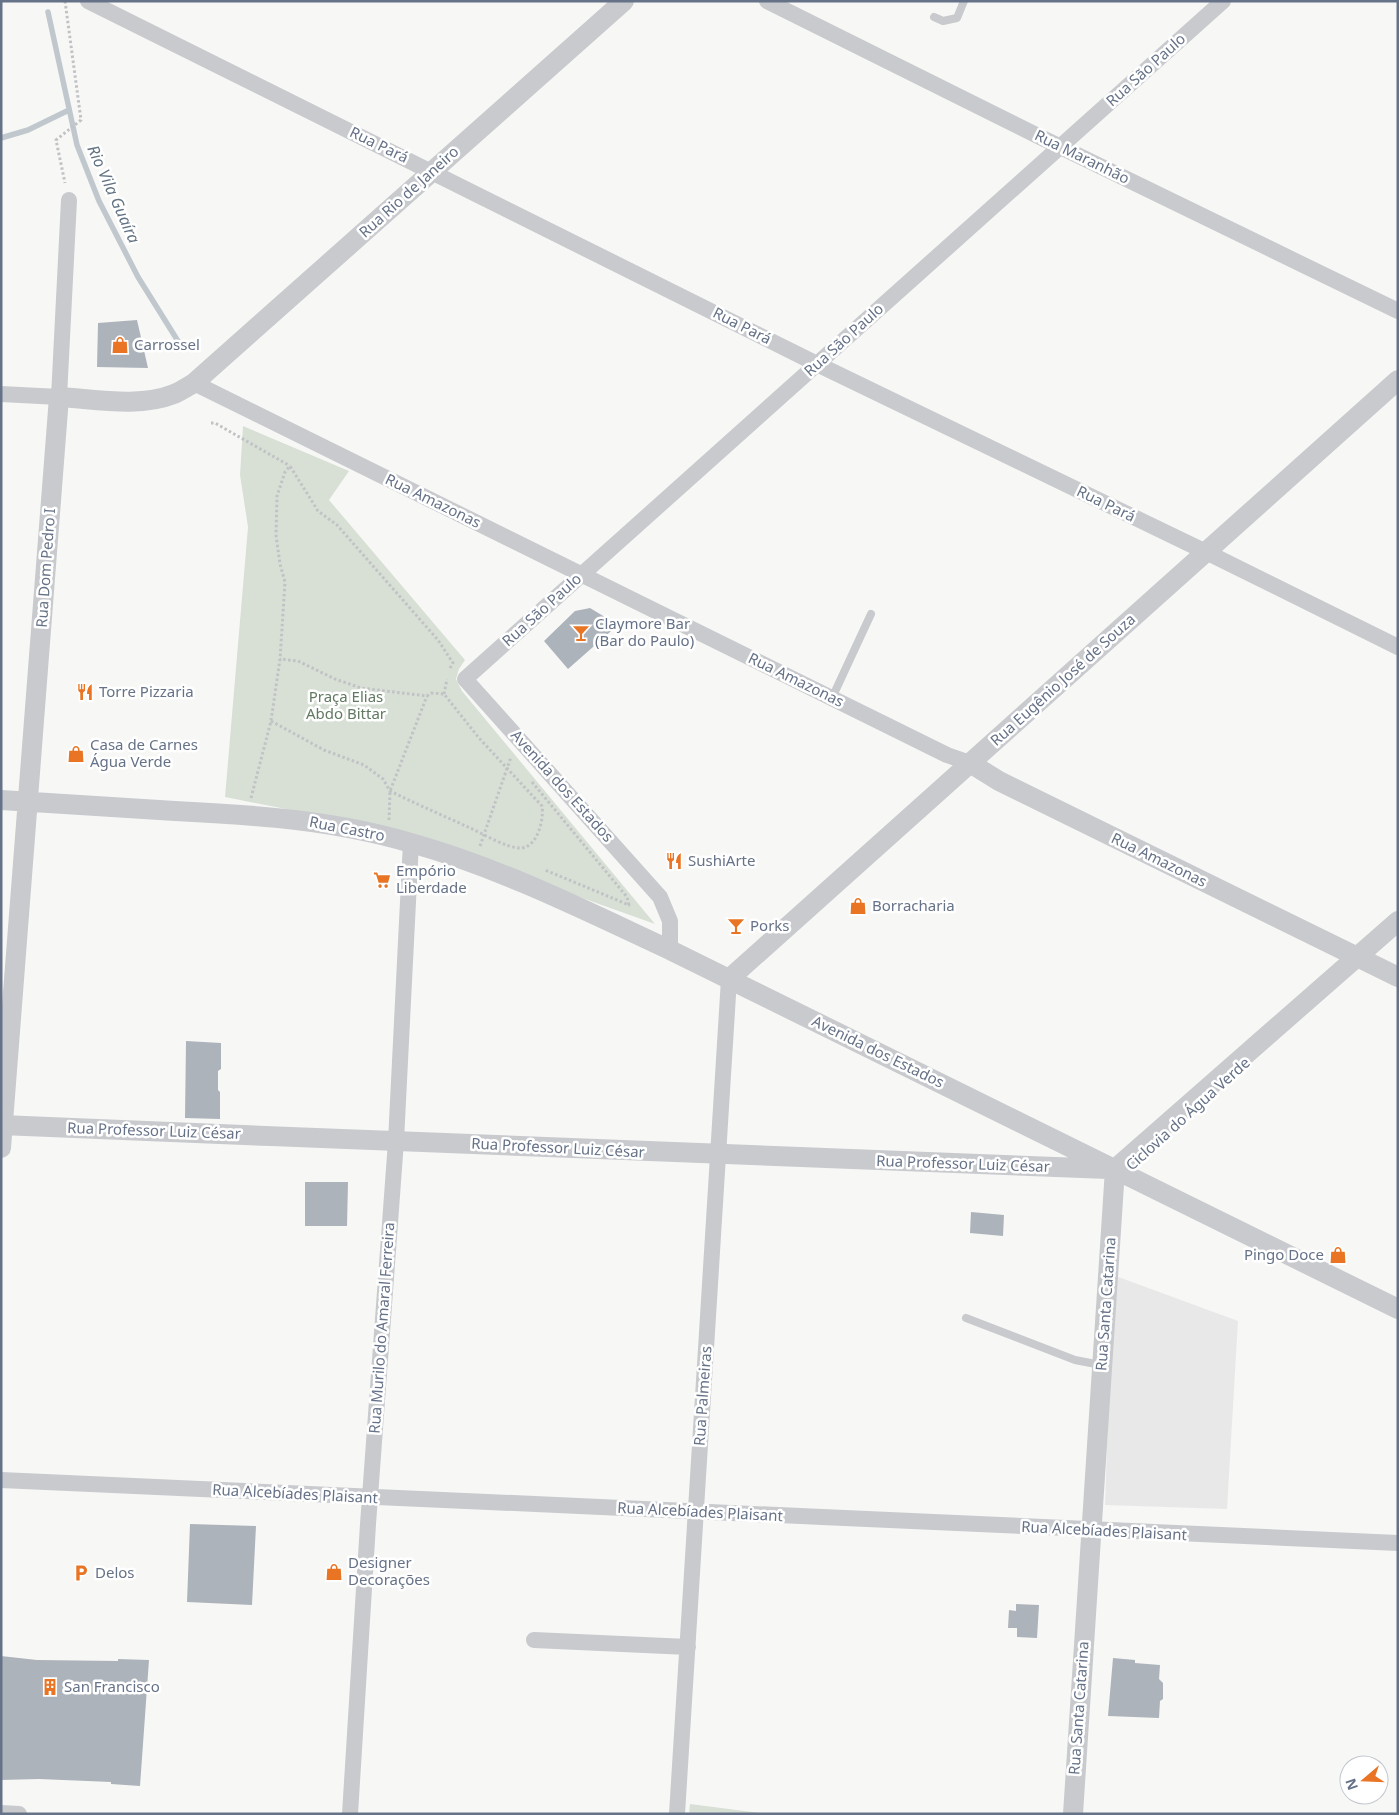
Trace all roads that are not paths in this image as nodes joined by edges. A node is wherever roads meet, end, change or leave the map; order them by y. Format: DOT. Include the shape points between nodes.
graph roads {
  1 [pos="88,1"];
  2 [pos="624,1"];
  3 [pos="767,1"];
  4 [pos="964,1"];
  5 [pos="1223,1"];
  6 [pos="934,17"];
  7 [pos="1061,147"];
  8 [pos="432,172"];
  9 [pos="69,200"];
  10 [pos="1398,311"];
  11 [pos="818,364"];
  12 [pos="1398,380"];
  13 [pos="194,383"];
  14 [pos="1,394"];
  15 [pos="59,397"];
  16 [pos="1206,552"];
  17 [pos="582,574"];
  18 [pos="871,614"];
  19 [pos="1398,647"];
  20 [pos="466,679"];
  21 [pos="832,698"];
  22 [pos="970,763"];
  23 [pos="1,800"];
  24 [pos="28,802"];
  25 [pos="411,842"];
  26 [pos="1398,921"];
  27 [pos="670,950"];
  28 [pos="1357,957"];
  29 [pos="1398,977"];
  30 [pos="729,979"];
  31 [pos="2,1125"];
  32 [pos="396,1141"];
  33 [pos="1,1148"];
  34 [pos="718,1156"];
  35 [pos="1115,1169"];
  36 [pos="1398,1308"];
  37 [pos="966,1318"];
  38 [pos="1101,1365"];
  39 [pos="1,1480"];
  40 [pos="370,1497"];
  41 [pos="696,1512"];
  42 [pos="1091,1530"];
  43 [pos="1398,1543"];
  44 [pos="534,1640"];
  45 [pos="688,1647"];
  46 [pos="1,1813"];
  47 [pos="19,1814"];
  48 [pos="350,1814"];
  49 [pos="677,1814"];
  50 [pos="1073,1814"];
  1 -- 8 [label="street, Rua Pará"];
  2 -- 8 [label="street, Rua Rio de Janeiro"];
  3 -- 7 [label="street, Rua Maranhão"];
  4 -- 6 [label="lane" via="957,18 943,20"];
  5 -- 7 [label="street, Rua São Paulo"];
  7 -- 10 [label="street, Rua Maranhão"];
  7 -- 11 [label="street, Rua São Paulo"];
  8 -- 11 [label="street, Rua Pará"];
  8 -- 13 [label="street, Rua Rio de Janeiro"];
  9 -- 15 [label="street, Rua Dom Pedro I"];
  11 -- 16 [label="street, Rua Pará"];
  11 -- 17 [label="street, Rua São Paulo"];
  12 -- 16 [label="street, Rua Eugênio José de Souza"];
  13 -- 15 [label="street, Rua Rio de Janeiro" via="172,394 130,402"];
  13 -- 17 [label="street, Rua Amazonas"];
  14 -- 15 [label="street"];
  15 -- 24 [label="street, Rua Dom Pedro I"];
  16 -- 19 [label="street, Rua Pará"];
  16 -- 22 [label="street, Rua Eugênio José de Souza"];
  17 -- 20 [label="street, Rua São Paulo"];
  17 -- 21 [label="street, Rua Amazonas"];
  18 -- 21 [label="lane"];
  20 -- 27 [label="street, Avenida dos Estados" via="660,897 670,921"];
  21 -- 22 [label="street, Rua Amazonas"];
  22 -- 28 [label="street, Rua Amazonas" via="999,781"];
  22 -- 30 [label="street, Rua Eugênio José de Souza"];
  23 -- 24 [label="street, Rua Castro"];
  24 -- 25 [label="street, Rua Castro" via="279,817"];
  24 -- 31 [label="street, Rua Dom Pedro I"];
  25 -- 27 [label="street, Rua Castro" via="559,898"];
  25 -- 32 [label="street, Rua Murilo do Amaral Ferreira"];
  26 -- 28 [label="street"];
  27 -- 30 [label="street, Avenida dos Estados"];
  28 -- 29 [label="street, Rua Amazonas"];
  28 -- 35 [label="street"];
  30 -- 34 [label="street, Rua Palmeiras"];
  30 -- 35 [label="street, Avenida dos Estados"];
  31 -- 32 [label="street, Rua Professor Luiz César"];
  31 -- 33 [label="street, Rua Dom Pedro I"];
  32 -- 34 [label="street, Rua Professor Luiz César"];
  32 -- 40 [label="street, Rua Murilo do Amaral Ferreira"];
  34 -- 35 [label="street, Rua Professor Luiz César"];
  34 -- 41 [label="street, Rua Palmeiras"];
  35 -- 36 [label="street, Avenida dos Estados"];
  35 -- 38 [label="street, Rua Santa Catarina"];
  37 -- 38 [label="lane" via="1075,1360"];
  38 -- 42 [label="street, Rua Santa Catarina"];
  39 -- 40 [label="street, Rua Alcebíades Plaisant"];
  40 -- 41 [label="street, Rua Alcebíades Plaisant"];
  40 -- 48 [label="street, Rua Murilo do Amaral Ferreira"];
  41 -- 42 [label="street, Rua Alcebíades Plaisant"];
  41 -- 45 [label="street, Rua Palmeiras"];
  42 -- 43 [label="street, Rua Alcebíades Plaisant"];
  42 -- 50 [label="street, Rua Santa Catarina"];
  44 -- 45 [label="street"];
  45 -- 49 [label="street, Rua Palmeiras"];
  46 -- 47 [label="street"];
}
